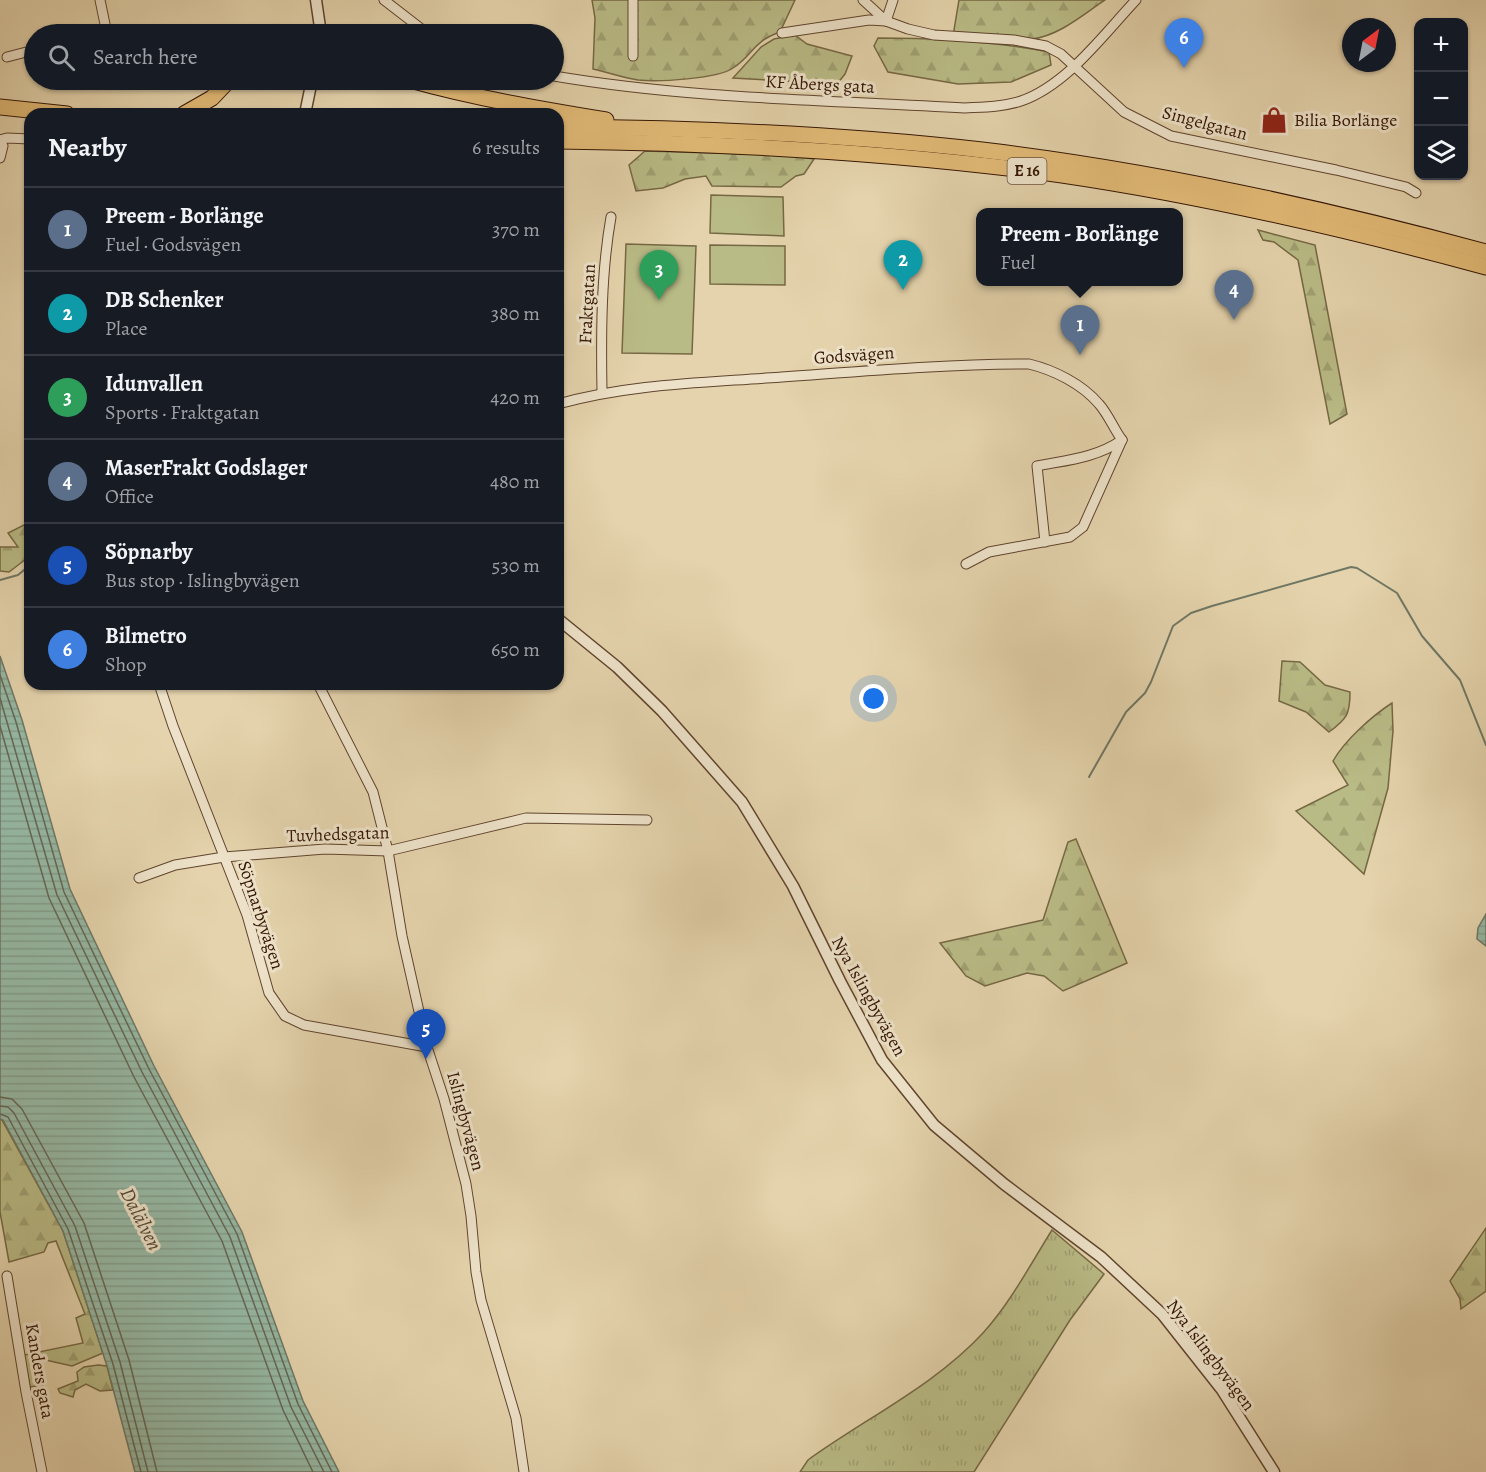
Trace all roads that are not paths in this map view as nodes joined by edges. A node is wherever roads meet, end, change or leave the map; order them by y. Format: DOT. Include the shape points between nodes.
graph roads {
  1 [pos="100,0"];
  2 [pos="316,0"];
  3 [pos="384,0"];
  4 [pos="633,0"];
  5 [pos="863,0"];
  6 [pos="893,0"];
  7 [pos="1136,0"];
  8 [pos="317,17"];
  9 [pos="886,21"];
  10 [pos="105,24"];
  11 [pos="315,24"];
  12 [pos="319,24"];
  13 [pos="415,24"];
  14 [pos="782,33"];
  15 [pos="24,53"];
  16 [pos="633,56"];
  17 [pos="8,57"];
  18 [pos="1074,66"];
  19 [pos="564,78"];
  20 [pos="220,90"];
  21 [pos="309,90"];
  22 [pos="448,90"];
  23 [pos="0,107"];
  24 [pos="194,108"];
  25 [pos="306,108"];
  26 [pos="528,108"];
  27 [pos="24,110"];
  28 [pos="564,113"];
  29 [pos="0,117"];
  30 [pos="24,120"];
  31 [pos="564,127"];
  32 [pos="662,128"];
  33 [pos="24,139"];
  34 [pos="0,140"];
  35 [pos="564,141"];
  36 [pos="0,158"];
  37 [pos="1416,193"];
  38 [pos="611,217"];
  39 [pos="1486,252"];
  40 [pos="1486,267"];
  41 [pos="602,392"];
  42 [pos="564,402"];
  43 [pos="1122,440"];
  44 [pos="1045,542"];
  45 [pos="966,564"];
  46 [pos="564,624"];
  47 [pos="161,690"];
  48 [pos="321,690"];
  49 [pos="647,820"];
  50 [pos="388,851"];
  51 [pos="224,857"];
  52 [pos="139,878"];
  53 [pos="427,1047"];
  54 [pos="7,1276"];
  55 [pos="42,1472"];
  56 [pos="525,1472"];
  57 [pos="1274,1472"];
  1 -- 10 [label="street"];
  2 -- 8 [label="street"];
  3 -- 13 [label="street"];
  4 -- 16 [label="street"];
  5 -- 9 [label="street"];
  6 -- 9 [label="street"];
  7 -- 18 [label="street, KF Åbergs gata"];
  8 -- 11 [label="street"];
  8 -- 12 [label="street"];
  9 -- 14 [label="street"];
  9 -- 18 [label="street, Singelgatan" via="934,35 1038,43 1055,50"];
  15 -- 17 [label="street"];
  18 -- 19 [label="street, KF Åbergs gata" via="1048,87 1021,101 965,108 696,93"];
  18 -- 37 [label="street, Singelgatan" via="1124,112 1171,136 1336,170 1406,187"];
  20 -- 24 [label="highway"];
  21 -- 25 [label="street"];
  22 -- 26 [label="highway"];
  23 -- 27 [label="highway"];
  28 -- 32 [label="highway"];
  29 -- 30 [label="highway"];
  31 -- 32 [label="highway, E 16"];
  32 -- 39 [label="highway, E 16" via="895,141 1065,161 1312,207"];
  33 -- 34 [label="street"];
  34 -- 36 [label="street"];
  35 -- 40 [label="highway, E 16" via="803,149 1063,176 1309,221"];
  38 -- 41 [label="street, Fraktgatan"];
  41 -- 42 [label="street, Godsvägen"];
  41 -- 43 [label="street, Godsvägen" via="893,368 1029,364 1074,383 1099,404"];
  43 -- 44 [label="street" via="1083,527 1070,537"];
  43 -- 44 [label="street" via="1107,451 1037,466"];
  44 -- 45 [label="street" via="989,552"];
  46 -- 57 [label="street, Nya Islingbyvägen" via="617,667 742,801 793,886 882,1060 934,1125 1101,1257 1162,1314 1222,1390"];
  47 -- 51 [label="street, Söpnarbyvägen"];
  48 -- 50 [label="street, Islingbyvägen" via="373,792"];
  49 -- 50 [label="street, Tuvhedsgatan" via="526,818"];
  50 -- 51 [label="street, Tuvhedsgatan" via="325,849"];
  50 -- 53 [label="street, Islingbyvägen"];
  51 -- 52 [label="street, Tuvhedsgatan" via="175,865"];
  51 -- 53 [label="street, Söpnarbyvägen" via="247,915 269,993 285,1016 304,1025"];
  53 -- 56 [label="street, Islingbyvägen" via="466,1184 481,1300 516,1418"];
  54 -- 55 [label="street, Kanders gata"];
}
